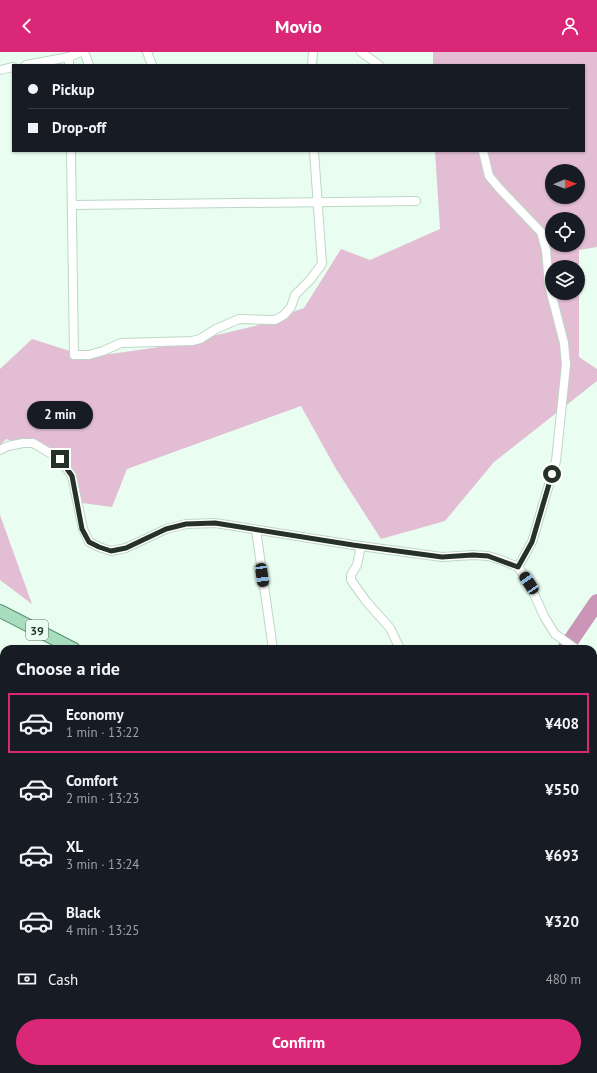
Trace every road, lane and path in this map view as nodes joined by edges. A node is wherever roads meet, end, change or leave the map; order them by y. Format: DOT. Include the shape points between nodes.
graph roads {
  1 [pos="82,52"];
  2 [pos="147,52"];
  3 [pos="313,52"];
  4 [pos="361,52"];
  5 [pos="69,61"];
  6 [pos="37,64"];
  7 [pos="88,64"];
  8 [pos="152,64"];
  9 [pos="312,64"];
  10 [pos="378,64"];
  11 [pos="12,67"];
  12 [pos="0,70"];
  13 [pos="71,152"];
  14 [pos="314,152"];
  15 [pos="483,152"];
  16 [pos="416,201"];
  17 [pos="319,203"];
  18 [pos="72,205"];
  19 [pos="0,450"];
  20 [pos="256,530"];
  21 [pos="361,546"];
  22 [pos="518,567"];
  23 [pos="0,611"];
  24 [pos="56,645"];
  25 [pos="272,645"];
  26 [pos="398,645"];
  27 [pos="570,645"];
  1 -- 5 [label="street"];
  1 -- 7 [label="street"];
  2 -- 8 [label="street"];
  3 -- 9 [label="street"];
  4 -- 10 [label="street"];
  5 -- 6 [label="street"];
  11 -- 12 [label="street"];
  13 -- 18 [label="street"];
  14 -- 17 [label="street"];
  15 -- 22 [label="street" via="489,176 541,232 546,250 549,285 564,343 566,365 556,460 532,542"];
  16 -- 17 [label="street"];
  17 -- 18 [label="street"];
  17 -- 18 [label="street" via="322,264 295,295 284,315 275,320 239,319 192,341 121,343 89,355 74,355"];
  19 -- 20 [label="street" via="8,446 33,443 60,459 72,476 82,529 89,542 111,551 126,548 166,529 186,524 215,523"];
  20 -- 21 [label="street"];
  20 -- 25 [label="street"];
  21 -- 22 [label="street" via="442,557 488,556"];
  21 -- 26 [label="street" via="351,580 390,628"];
  22 -- 27 [label="street" via="555,634"];
  23 -- 24 [label="main road, 39"];
}
